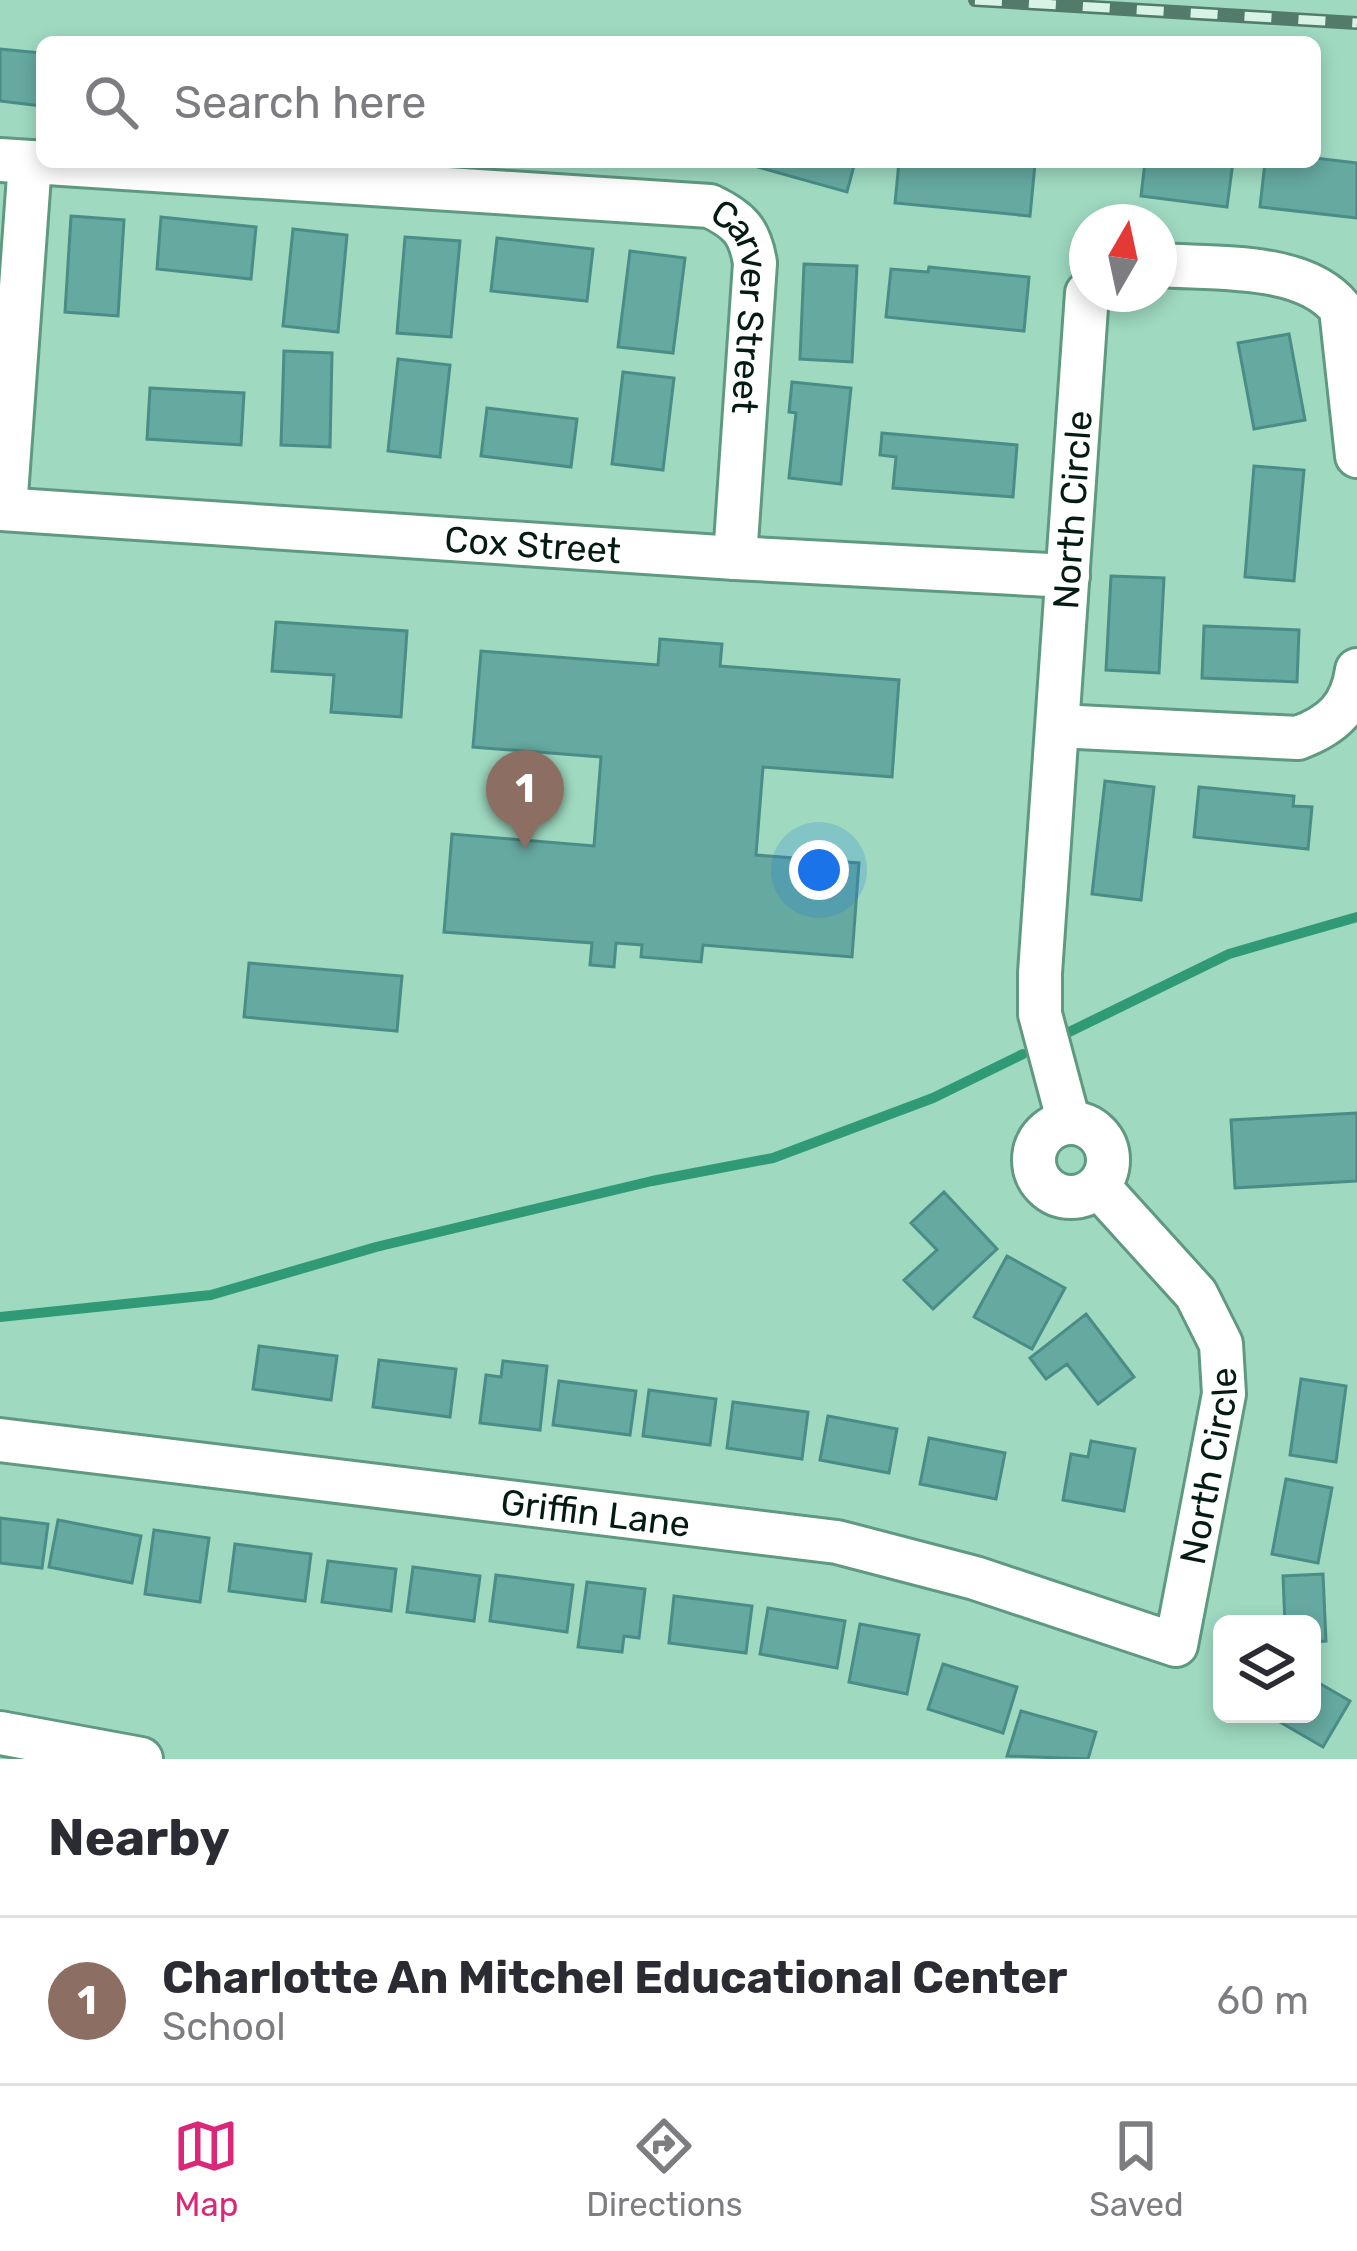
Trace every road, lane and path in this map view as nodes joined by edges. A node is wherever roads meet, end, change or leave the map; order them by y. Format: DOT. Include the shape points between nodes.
graph roads {
  1 [pos="15,161"];
  2 [pos="123,168"];
  3 [pos="1177,266"];
  4 [pos="1086,312"];
  5 [pos="1357,456"];
  6 [pos="2,509"];
  7 [pos="735,558"];
  8 [pos="1068,576"];
  9 [pos="1357,670"];
  10 [pos="1058,726"];
  11 [pos="1069,1123"];
  12 [pos="1098,1186"];
  13 [pos="0,1440"];
  14 [pos="1176,1645"];
  15 [pos="0,1733"];
  16 [pos="46,1749"];
  17 [pos="133,1758"];
  1 -- 6 [label="street"];
  2 -- 7 [label="street, Carver Street" via="710,206 735,218 751,237 755,263"];
  3 -- 5 [label="street" via="1277,274 1327,291 1341,309"];
  4 -- 8 [label="street, North Circle"];
  6 -- 7 [label="street, Cox Street"];
  7 -- 8 [label="street, Cox Street"];
  8 -- 10 [label="street, North Circle"];
  9 -- 10 [label="street" via="1342,712 1298,738"];
  10 -- 11 [label="street, North Circle" via="1040,1014"];
  11 -- 12 [label="street" via="1101,1139 1108,1163"];
  11 -- 12 [label="street" via="1038,1143 1038,1177 1066,1196"];
  12 -- 14 [label="street, North Circle" via="1196,1294 1221,1344 1224,1394"];
  13 -- 14 [label="street, Griffin Lane" via="837,1542"];
  15 -- 16 [label="street"];
  16 -- 17 [label="street"];
}
